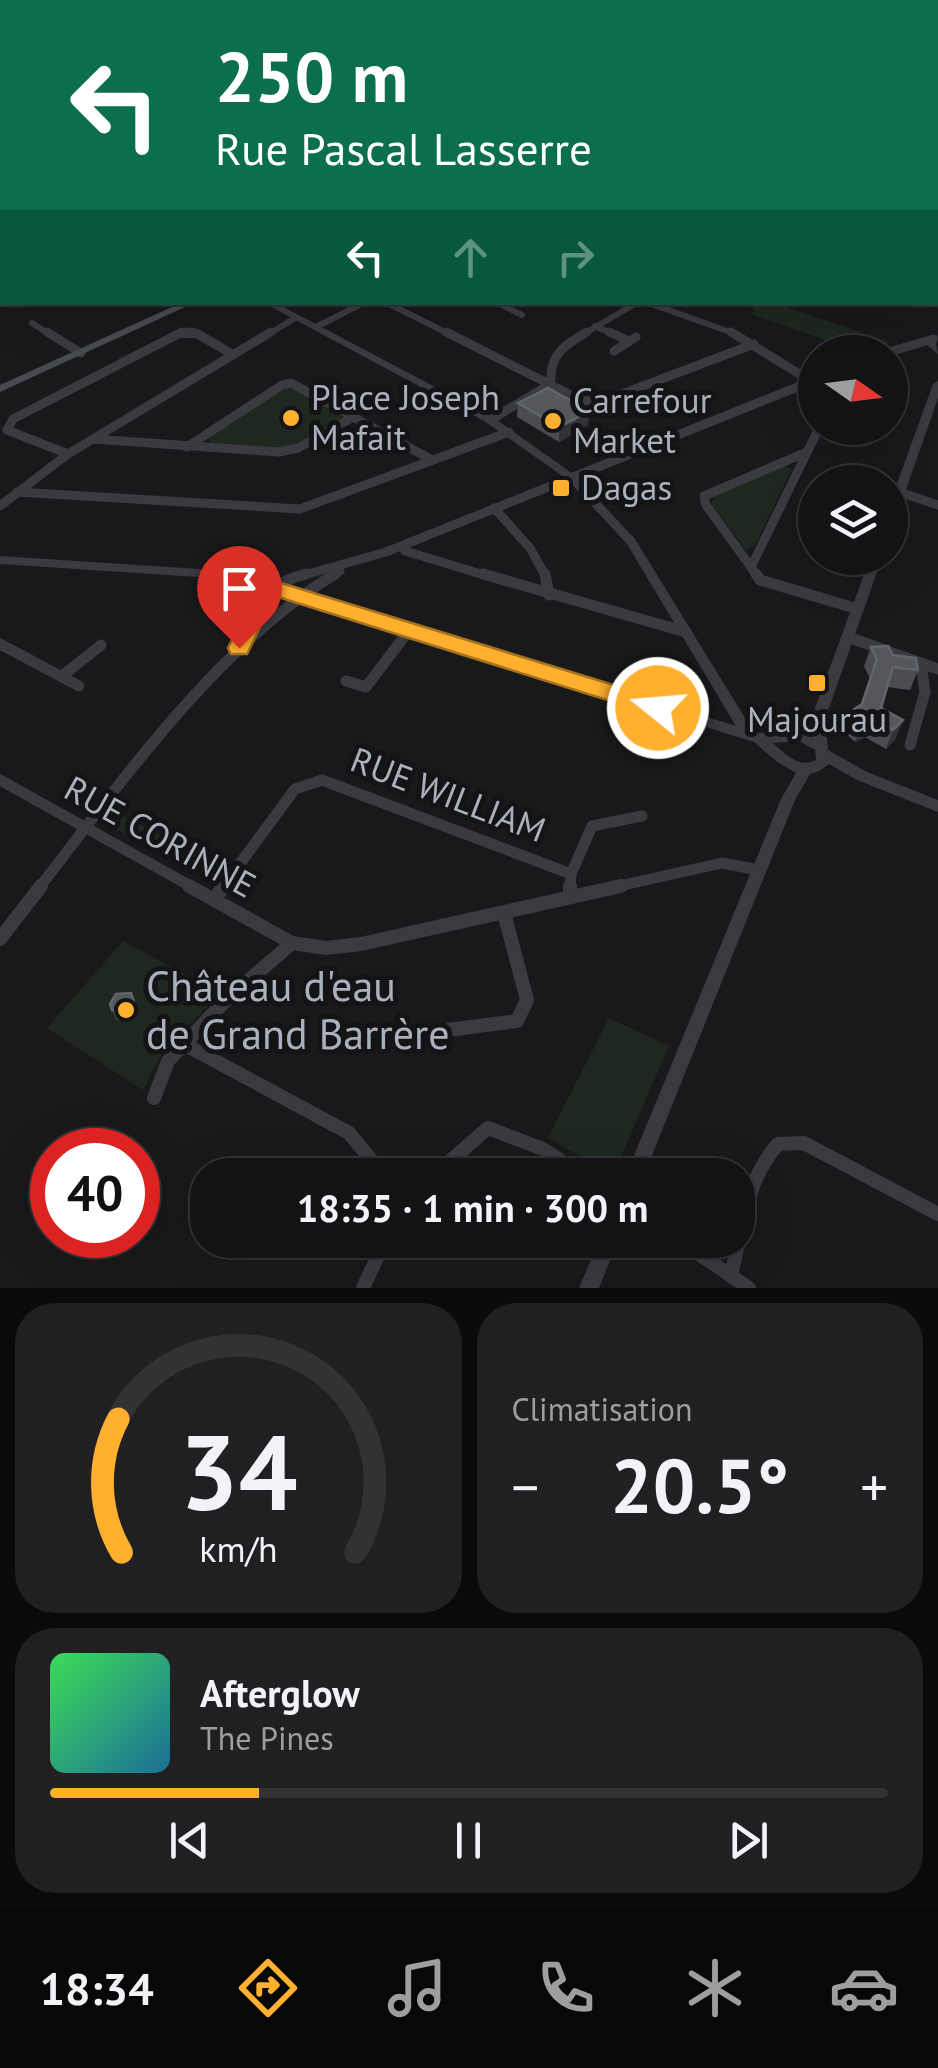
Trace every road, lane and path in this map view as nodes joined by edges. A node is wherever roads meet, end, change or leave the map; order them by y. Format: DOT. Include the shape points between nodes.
graph roads {
  1 [pos="185,305"];
  2 [pos="271,305"];
  3 [pos="359,305"];
  4 [pos="391,305"];
  5 [pos="502,305"];
  6 [pos="633,305"];
  7 [pos="654,305"];
  8 [pos="522,314"];
  9 [pos="295,318"];
  10 [pos="32,323"];
  11 [pos="595,326"];
  12 [pos="316,327"];
  13 [pos="754,344"];
  14 [pos="935,344"];
  15 [pos="908,345"];
  16 [pos="614,350"];
  17 [pos="81,353"];
  18 [pos="232,354"];
  19 [pos="798,372"];
  20 [pos="551,384"];
  21 [pos="938,384"];
  22 [pos="798,388"];
  23 [pos="0,390"];
  24 [pos="353,417"];
  25 [pos="490,420"];
  26 [pos="509,432"];
  27 [pos="93,439"];
  28 [pos="811,445"];
  29 [pos="187,447"];
  30 [pos="808,451"];
  31 [pos="68,454"];
  32 [pos="432,460"];
  33 [pos="908,467"];
  34 [pos="572,478"];
  35 [pos="17,492"];
  36 [pos="908,495"];
  37 [pos="938,505"];
  38 [pos="0,506"];
  39 [pos="494,508"];
  40 [pos="401,546"];
  41 [pos="0,560"];
  42 [pos="353,564"];
  43 [pos="751,567"];
  44 [pos="870,575"];
  45 [pos="304,576"];
  46 [pos="268,586"];
  47 [pos="292,593"];
  48 [pos="550,595"];
  49 [pos="858,609"];
  50 [pos="410,629"];
  51 [pos="686,632"];
  52 [pos="848,637"];
  53 [pos="0,644"];
  54 [pos="102,645"];
  55 [pos="239,648"];
  56 [pos="921,664"];
  57 [pos="938,670"];
  58 [pos="62,676"];
  59 [pos="346,681"];
  60 [pos="80,686"];
  61 [pos="725,698"];
  62 [pos="818,719"];
  63 [pos="700,720"];
  64 [pos="754,736"];
  65 [pos="790,737"];
  66 [pos="910,745"];
  67 [pos="807,760"];
  68 [pos="0,780"];
  69 [pos="938,806"];
  70 [pos="642,816"];
  71 [pos="85,828"];
  72 [pos="759,870"];
  73 [pos="571,874"];
  74 [pos="570,897"];
  75 [pos="215,898"];
  76 [pos="504,913"];
  77 [pos="0,939"];
  78 [pos="292,943"];
  79 [pos="448,1030"];
  80 [pos="184,1044"];
  81 [pos="154,1098"];
  82 [pos="371,1158"];
  83 [pos="454,1158"];
  84 [pos="557,1158"];
  85 [pos="642,1158"];
  86 [pos="938,1214"];
  87 [pos="377,1258"];
  88 [pos="602,1258"];
  89 [pos="706,1258"];
  90 [pos="731,1274"];
  91 [pos="363,1288"];
  92 [pos="590,1288"];
  93 [pos="749,1288"];
  1 -- 17 [label="main road"];
  2 -- 9 [label="street"];
  3 -- 12 [label="street"];
  4 -- 20 [label="street"];
  5 -- 8 [label="street"];
  6 -- 11 [label="street"];
  7 -- 13 [label="street"];
  9 -- 12 [label="street"];
  9 -- 18 [label="street"];
  10 -- 17 [label="street"];
  11 -- 16 [label="street" via="632,339"];
  11 -- 20 [label="street" via="552,357"];
  12 -- 25 [label="street"];
  13 -- 19 [label="street"];
  13 -- 20 [label="street" via="606,400 583,401"];
  14 -- 15 [label="street"];
  17 -- 23 [label="main road"];
  18 -- 27 [label="street"];
  18 -- 31 [label="street" via="184,332 13,418 8,430"];
  20 -- 25 [label="street"];
  21 -- 33 [label="street"];
  22 -- 34 [label="street"];
  24 -- 29 [label="street" via="278,452"];
  24 -- 29 [label="street" via="282,385"];
  24 -- 32 [label="street"];
  25 -- 26 [label="street"];
  26 -- 32 [label="street"];
  26 -- 34 [label="street"];
  27 -- 29 [label="street"];
  27 -- 31 [label="street"];
  28 -- 30 [label="street"];
  30 -- 43 [label="street"];
  30 -- 43 [label="street" via="704,496"];
  31 -- 35 [label="street"];
  32 -- 35 [label="street" via="300,508"];
  34 -- 39 [label="street"];
  34 -- 51 [label="street" via="631,542"];
  35 -- 38 [label="street"];
  36 -- 37 [label="street"];
  39 -- 40 [label="street"];
  39 -- 48 [label="street" via="536,560"];
  40 -- 42 [label="street"];
  40 -- 48 [label="street"];
  41 -- 46 [label="street" via="229,574"];
  42 -- 45 [label="street"];
  42 -- 47 [label="street"];
  43 -- 49 [label="street" via="760,580"];
  44 -- 49 [label="street"];
  45 -- 46 [label="street"];
  45 -- 47 [label="street"];
  46 -- 47 [label="street"];
  46 -- 55 [label="street"];
  47 -- 50 [label="street"];
  47 -- 55 [label="street"];
  48 -- 51 [label="street"];
  49 -- 52 [label="street"];
  50 -- 59 [label="street" via="366,687"];
  50 -- 63 [label="street"];
  51 -- 61 [label="street"];
  52 -- 56 [label="street"];
  52 -- 62 [label="street"];
  53 -- 58 [label="street"];
  54 -- 58 [label="street"];
  55 -- 71 [label="street"];
  56 -- 57 [label="street"];
  56 -- 66 [label="street" via="925,692"];
  58 -- 60 [label="street"];
  61 -- 63 [label="street"];
  61 -- 64 [label="street"];
  62 -- 65 [label="street"];
  62 -- 67 [label="street"];
  63 -- 64 [label="street"];
  64 -- 65 [label="street"];
  64 -- 67 [label="street"];
  65 -- 67 [label="street" via="807,737"];
  65 -- 67 [label="street" via="779,746"];
  67 -- 69 [label="street"];
  67 -- 72 [label="street"];
  68 -- 71 [label="street, RUE CORINNE"];
  70 -- 73 [label="street" via="592,826"];
  71 -- 75 [label="street, RUE CORINNE"];
  71 -- 77 [label="street"];
  72 -- 74 [label="street" via="722,863"];
  72 -- 85 [label="street"];
  73 -- 74 [label="street, RUE WILLIAM"];
  73 -- 75 [label="street, RUE WILLIAM" via="322,780 295,790"];
  74 -- 76 [label="street"];
  75 -- 78 [label="street, RUE CORINNE"];
  76 -- 78 [label="street" via="362,944"];
  76 -- 79 [label="street" via="527,1000 516,1022"];
  78 -- 80 [label="street"];
  80 -- 81 [label="street" via="168,1061"];
  80 -- 82 [label="street" via="350,1132"];
  83 -- 84 [label="street" via="488,1128"];
  86 -- 90 [label="street" via="804,1144 778,1144 752,1182"];
  87 -- 91 [label="street"];
  88 -- 92 [label="street"];
  89 -- 90 [label="street"];
  90 -- 93 [label="street"];
}
